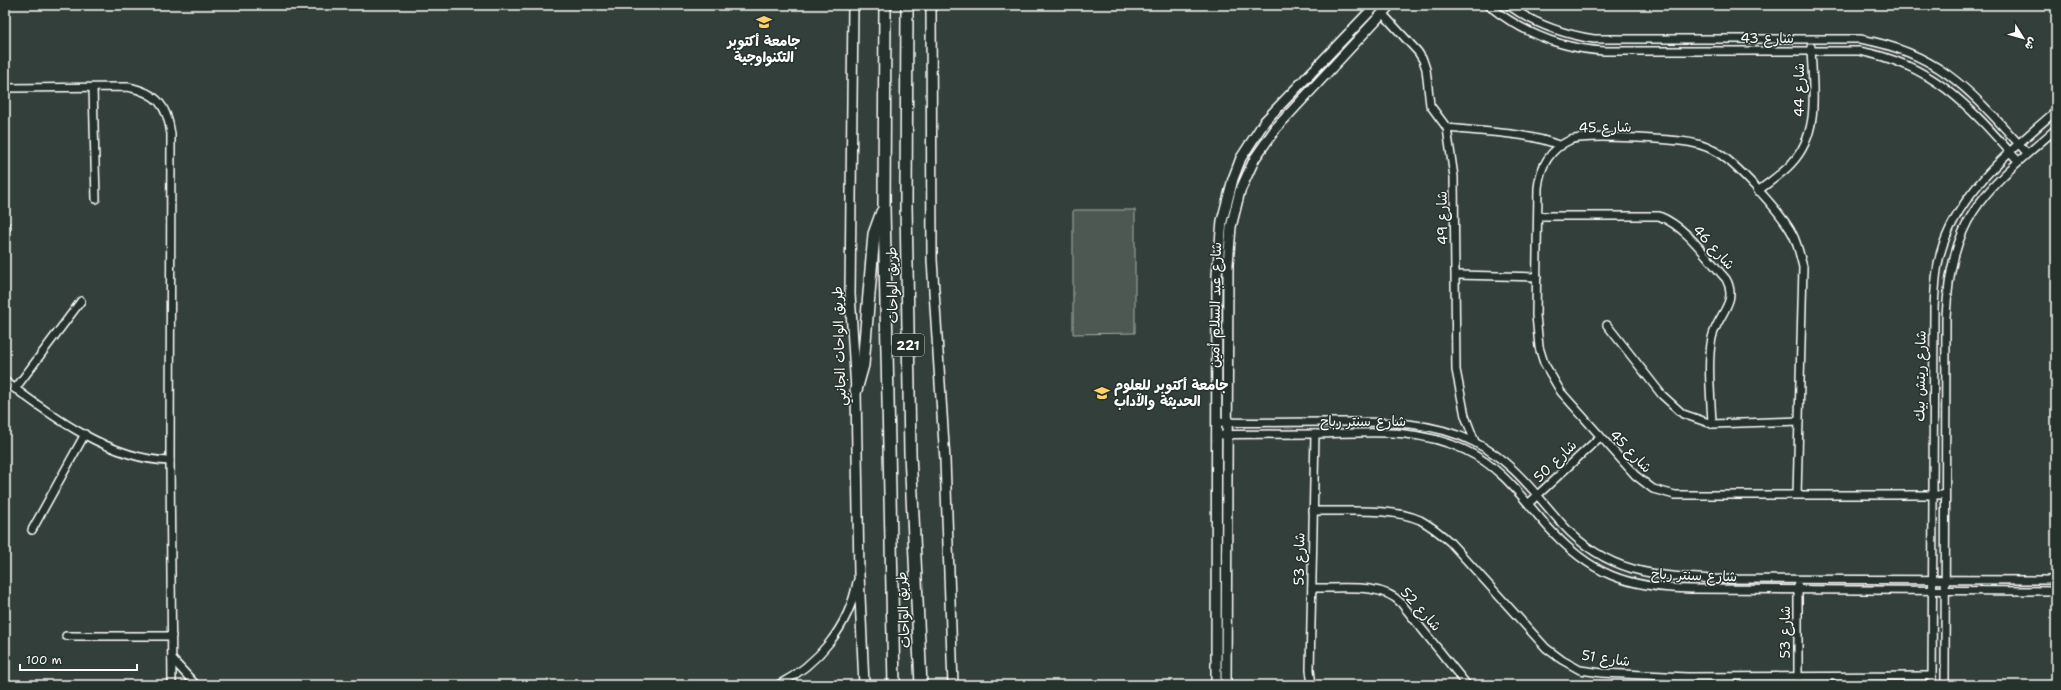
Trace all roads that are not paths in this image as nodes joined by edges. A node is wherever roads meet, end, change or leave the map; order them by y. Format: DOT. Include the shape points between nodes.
graph roads {
  1 [pos="854,5"];
  2 [pos="885,5"];
  3 [pos="907,5"];
  4 [pos="931,5"];
  5 [pos="1376,5"];
  6 [pos="1390,5"];
  7 [pos="1488,5"];
  8 [pos="1508,5"];
  9 [pos="1382,13"];
  10 [pos="1811,40"];
  11 [pos="1811,51"];
  12 [pos="5,88"];
  13 [pos="93,88"];
  14 [pos="2056,112"];
  15 [pos="1447,128"];
  16 [pos="2056,129"];
  17 [pos="2018,144"];
  18 [pos="1561,146"];
  19 [pos="2009,152"];
  20 [pos="2027,153"];
  21 [pos="2018,161"];
  22 [pos="1758,191"];
  23 [pos="96,199"];
  24 [pos="884,208"];
  25 [pos="1538,216"];
  26 [pos="1456,275"];
  27 [pos="1537,277"];
  28 [pos="81,301"];
  29 [pos="1606,325"];
  30 [pos="5,381"];
  31 [pos="15,388"];
  32 [pos="856,390"];
  33 [pos="1799,421"];
  34 [pos="1217,422"];
  35 [pos="1227,422"];
  36 [pos="1340,422"];
  37 [pos="1712,424"];
  38 [pos="1340,433"];
  39 [pos="85,434"];
  40 [pos="1315,434"];
  41 [pos="1217,435"];
  42 [pos="1227,435"];
  43 [pos="1600,437"];
  44 [pos="1475,442"];
  45 [pos="170,461"];
  46 [pos="1538,495"];
  47 [pos="1797,495"];
  48 [pos="1932,495"];
  49 [pos="1945,495"];
  50 [pos="1529,504"];
  51 [pos="1313,511"];
  52 [pos="32,530"];
  53 [pos="859,574"];
  54 [pos="1798,579"];
  55 [pos="1932,579"];
  56 [pos="1946,579"];
  57 [pos="2056,580"];
  58 [pos="1312,588"];
  59 [pos="1798,590"];
  60 [pos="1932,591"];
  61 [pos="1946,591"];
  62 [pos="2056,591"];
  63 [pos="66,636"];
  64 [pos="172,636"];
  65 [pos="172,659"];
  66 [pos="1932,676"];
  67 [pos="1798,677"];
  68 [pos="172,685"];
  69 [pos="196,685"];
  70 [pos="778,685"];
  71 [pos="864,685"];
  72 [pos="894,685"];
  73 [pos="921,685"];
  74 [pos="953,685"];
  75 [pos="1216,685"];
  76 [pos="1226,685"];
  77 [pos="1312,685"];
  78 [pos="1467,685"];
  79 [pos="1798,685"];
  80 [pos="1932,685"];
  81 [pos="1945,685"];
  1 -- 32 [label="street, طريق الواحات الجانبي" via="850,294"];
  2 -- 24 [label="highway, طريق الواحات / 221"];
  3 -- 73 [label="highway, طريق الواحات / 221" via="906,204 910,445"];
  4 -- 74 [label="street" via="932,260 945,460"];
  5 -- 34 [label="street, شارع عبد السلام أمين" via="1265,121 1241,158 1222,221 1219,243"];
  6 -- 9 [label="street, شارع عبد السلام أمين"];
  7 -- 11 [label="street, شارع 43" via="1528,32 1553,43 1576,49 1605,52"];
  8 -- 10 [label="street, شارع 43" via="1547,27 1594,38"];
  9 -- 15 [label="street, شارع 49" via="1423,60 1430,105"];
  9 -- 35 [label="street, شارع عبد السلام أمين" via="1276,128 1255,158 1240,191 1232,221 1228,264"];
  10 -- 11 [label="street, شارع 44"];
  10 -- 17 [label="street, شارع 43" via="1860,39 1896,47 1924,59 1960,82"];
  11 -- 19 [label="street, شارع 43" via="1864,52 1893,59 1914,68 1939,82"];
  11 -- 22 [label="street, شارع 44" via="1814,110 1807,139 1791,164"];
  12 -- 13 [label="street"];
  13 -- 23 [label="street"];
  13 -- 45 [label="street" via="128,87 142,90 154,97 169,119"];
  14 -- 17 [label="street, شارع ريتش بيك"];
  15 -- 18 [label="street" via="1531,137"];
  15 -- 26 [label="street, شارع 49" via="1453,167"];
  16 -- 20 [label="street, شارع ريتش بيك"];
  17 -- 19 [label="street, شارع ريتش بيك"];
  17 -- 20 [label="street, شارع 43"];
  18 -- 22 [label="street, شارع 45" via="1582,138 1680,141 1698,144 1714,150 1729,160"];
  18 -- 25 [label="street, شارع 45" via="1548,159 1539,175"];
  19 -- 21 [label="street, شارع 43"];
  19 -- 48 [label="street, شارع ريتش بيك" via="1963,204 1943,246 1937,269 1934,308"];
  20 -- 21 [label="street, شارع ريتش بيك"];
  21 -- 49 [label="street, شارع ريتش بيك" via="1994,184 1972,213 1951,263 1946,317"];
  22 -- 33 [label="street, شارع 45" via="1782,219 1799,250 1802,267"];
  24 -- 32 [label="highway" via="874,234 862,365"];
  24 -- 72 [label="highway, طريق الواحات / 221"];
  25 -- 27 [label="street, شارع 45"];
  25 -- 37 [label="street, شارع 46" via="1659,216 1682,230 1726,279 1731,296 1716,324 1712,338"];
  26 -- 27 [label="street"];
  26 -- 44 [label="street, شارع 49" via="1456,370 1465,416"];
  27 -- 43 [label="street, شارع 45" via="1537,330 1544,363 1561,392"];
  28 -- 31 [label="street"];
  29 -- 37 [label="street" via="1672,406 1690,417"];
  30 -- 31 [label="street"];
  31 -- 39 [label="street"];
  32 -- 53 [label="street, طريق الواحات الجانبي"];
  33 -- 37 [label="street"];
  33 -- 47 [label="street, شارع 45"];
  34 -- 35 [label="street, شارع سنتر رباح"];
  34 -- 41 [label="street, شارع عبد السلام أمين"];
  35 -- 36 [label="street, شارع سنتر رباح"];
  35 -- 42 [label="street, شارع عبد السلام أمين"];
  36 -- 38 [label="street"];
  36 -- 44 [label="street, شارع سنتر رباح" via="1414,424 1445,430"];
  38 -- 40 [label="street, شارع سنتر رباح"];
  38 -- 50 [label="street, شارع سنتر رباح" via="1402,432 1435,438 1476,456 1494,468"];
  39 -- 45 [label="street" via="127,454 150,460"];
  39 -- 52 [label="street"];
  40 -- 42 [label="street, شارع سنتر رباح"];
  40 -- 51 [label="street, شارع 53"];
  41 -- 42 [label="street, شارع سنتر رباح"];
  41 -- 75 [label="street, شارع عبد السلام أمين"];
  42 -- 76 [label="street, شارع عبد السلام أمين"];
  43 -- 46 [label="street, شارع 50"];
  43 -- 47 [label="street, شارع 45" via="1643,483 1664,493"];
  44 -- 46 [label="street, شارع سنتر رباح" via="1516,470"];
  45 -- 64 [label="street"];
  46 -- 50 [label="street, شارع 50"];
  46 -- 54 [label="street, شارع سنتر رباح" via="1576,537 1602,556 1632,569 1664,577"];
  47 -- 48 [label="street, شارع 45"];
  48 -- 49 [label="street, شارع 45"];
  48 -- 55 [label="street, شارع ريتش بيك"];
  49 -- 56 [label="street, شارع ريتش بيك"];
  50 -- 59 [label="street, شارع سنتر رباح" via="1546,525 1577,554 1603,571 1625,581 1661,589"];
  51 -- 58 [label="street, شارع 53"];
  51 -- 67 [label="street, شارع 51" via="1401,514 1436,529 1546,648 1580,670 1687,677"];
  53 -- 70 [label="street" via="848,612 835,636 808,666"];
  53 -- 71 [label="street, طريق الواحات الجانبي"];
  54 -- 55 [label="street, شارع سنتر رباح"];
  54 -- 59 [label="street, شارع 53"];
  55 -- 56 [label="street, شارع سنتر رباح"];
  55 -- 60 [label="street, شارع ريتش بيك"];
  56 -- 57 [label="street, شارع سنتر رباح"];
  56 -- 61 [label="street, شارع ريتش بيك"];
  58 -- 77 [label="street, شارع 53"];
  58 -- 78 [label="street, شارع 52" via="1372,589 1388,593 1401,604"];
  59 -- 60 [label="street, شارع سنتر رباح"];
  59 -- 67 [label="street, شارع 53"];
  60 -- 61 [label="street, شارع سنتر رباح"];
  60 -- 66 [label="street, شارع ريتش بيك"];
  61 -- 62 [label="street, شارع سنتر رباح"];
  61 -- 81 [label="street, شارع ريتش بيك"];
  63 -- 64 [label="street"];
  64 -- 65 [label="street"];
  65 -- 68 [label="street"];
  65 -- 69 [label="street"];
  66 -- 67 [label="street, شارع 51"];
  66 -- 80 [label="street, شارع ريتش بيك"];
  67 -- 79 [label="street, شارع 53"];
}
